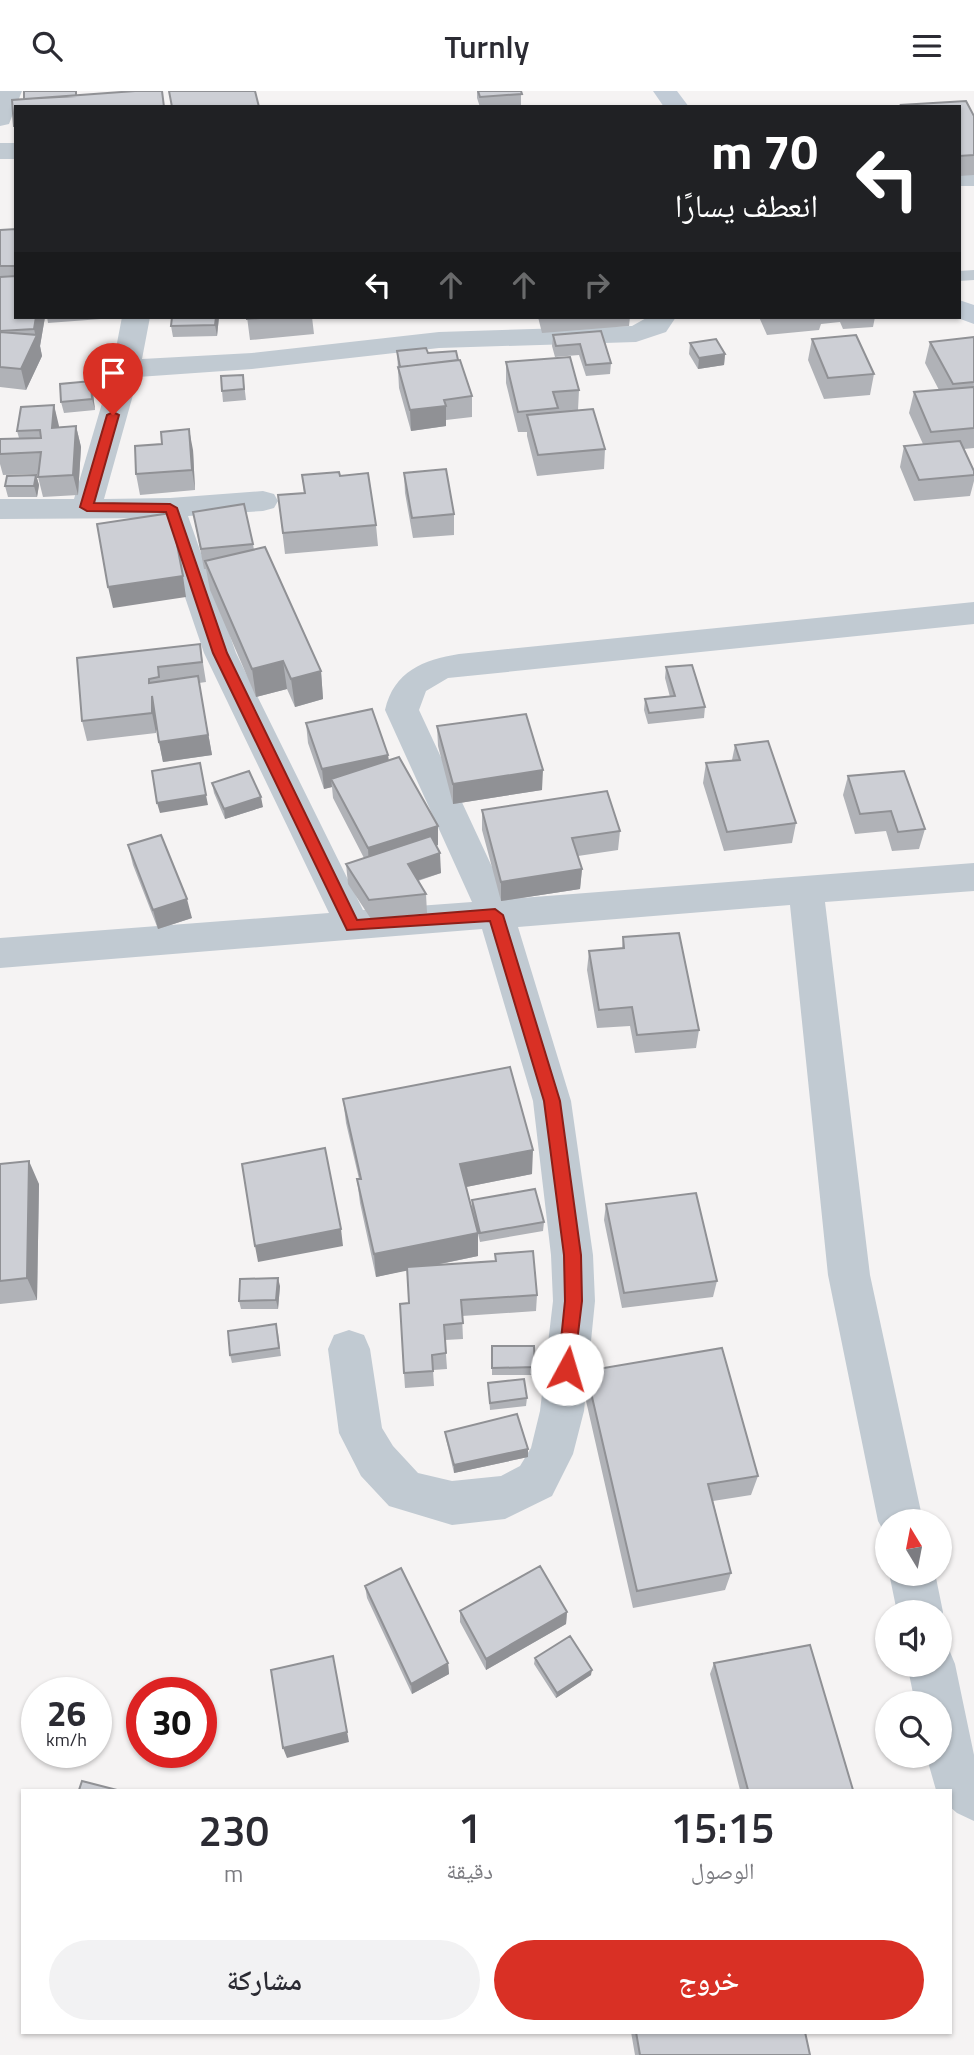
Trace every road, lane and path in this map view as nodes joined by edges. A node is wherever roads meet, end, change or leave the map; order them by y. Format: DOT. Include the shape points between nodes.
graph roads {
  1 [pos="10,91"];
  2 [pos="0,119"];
  3 [pos="136,319"];
  4 [pos="661,319"];
  5 [pos="126,369"];
  6 [pos="263,501"];
  7 [pos="87,507"];
  8 [pos="170,508"];
  9 [pos="0,509"];
  10 [pos="974,613"];
  11 [pos="974,877"];
  12 [pos="806,890"];
  13 [pos="495,915"];
  14 [pos="353,926"];
  15 [pos="0,953"];
  16 [pos="349,1349"];
  17 [pos="898,1509"];
  18 [pos="952,1767"];
  19 [pos="974,1796"];
  1 -- 2 [label="street"];
  3 -- 5 [label="street"];
  4 -- 5 [label="street" via="656,326 636,334 439,340 252,361"];
  5 -- 7 [label="street"];
  6 -- 8 [label="street"];
  7 -- 8 [label="street"];
  7 -- 9 [label="street"];
  8 -- 14 [label="street" via="220,653"];
  10 -- 13 [label="street" via="440,667 424,674 411,684 402,710"];
  11 -- 12 [label="street"];
  12 -- 13 [label="street"];
  12 -- 17 [label="street" via="849,1275"];
  13 -- 14 [label="street"];
  13 -- 16 [label="street" via="552,1101 572,1255 573,1301 562,1411 551,1454 536,1481 505,1497 452,1503 405,1491 377,1461 361,1433"];
  14 -- 15 [label="street"];
  18 -- 19 [label="street" via="954,1776"];
}
